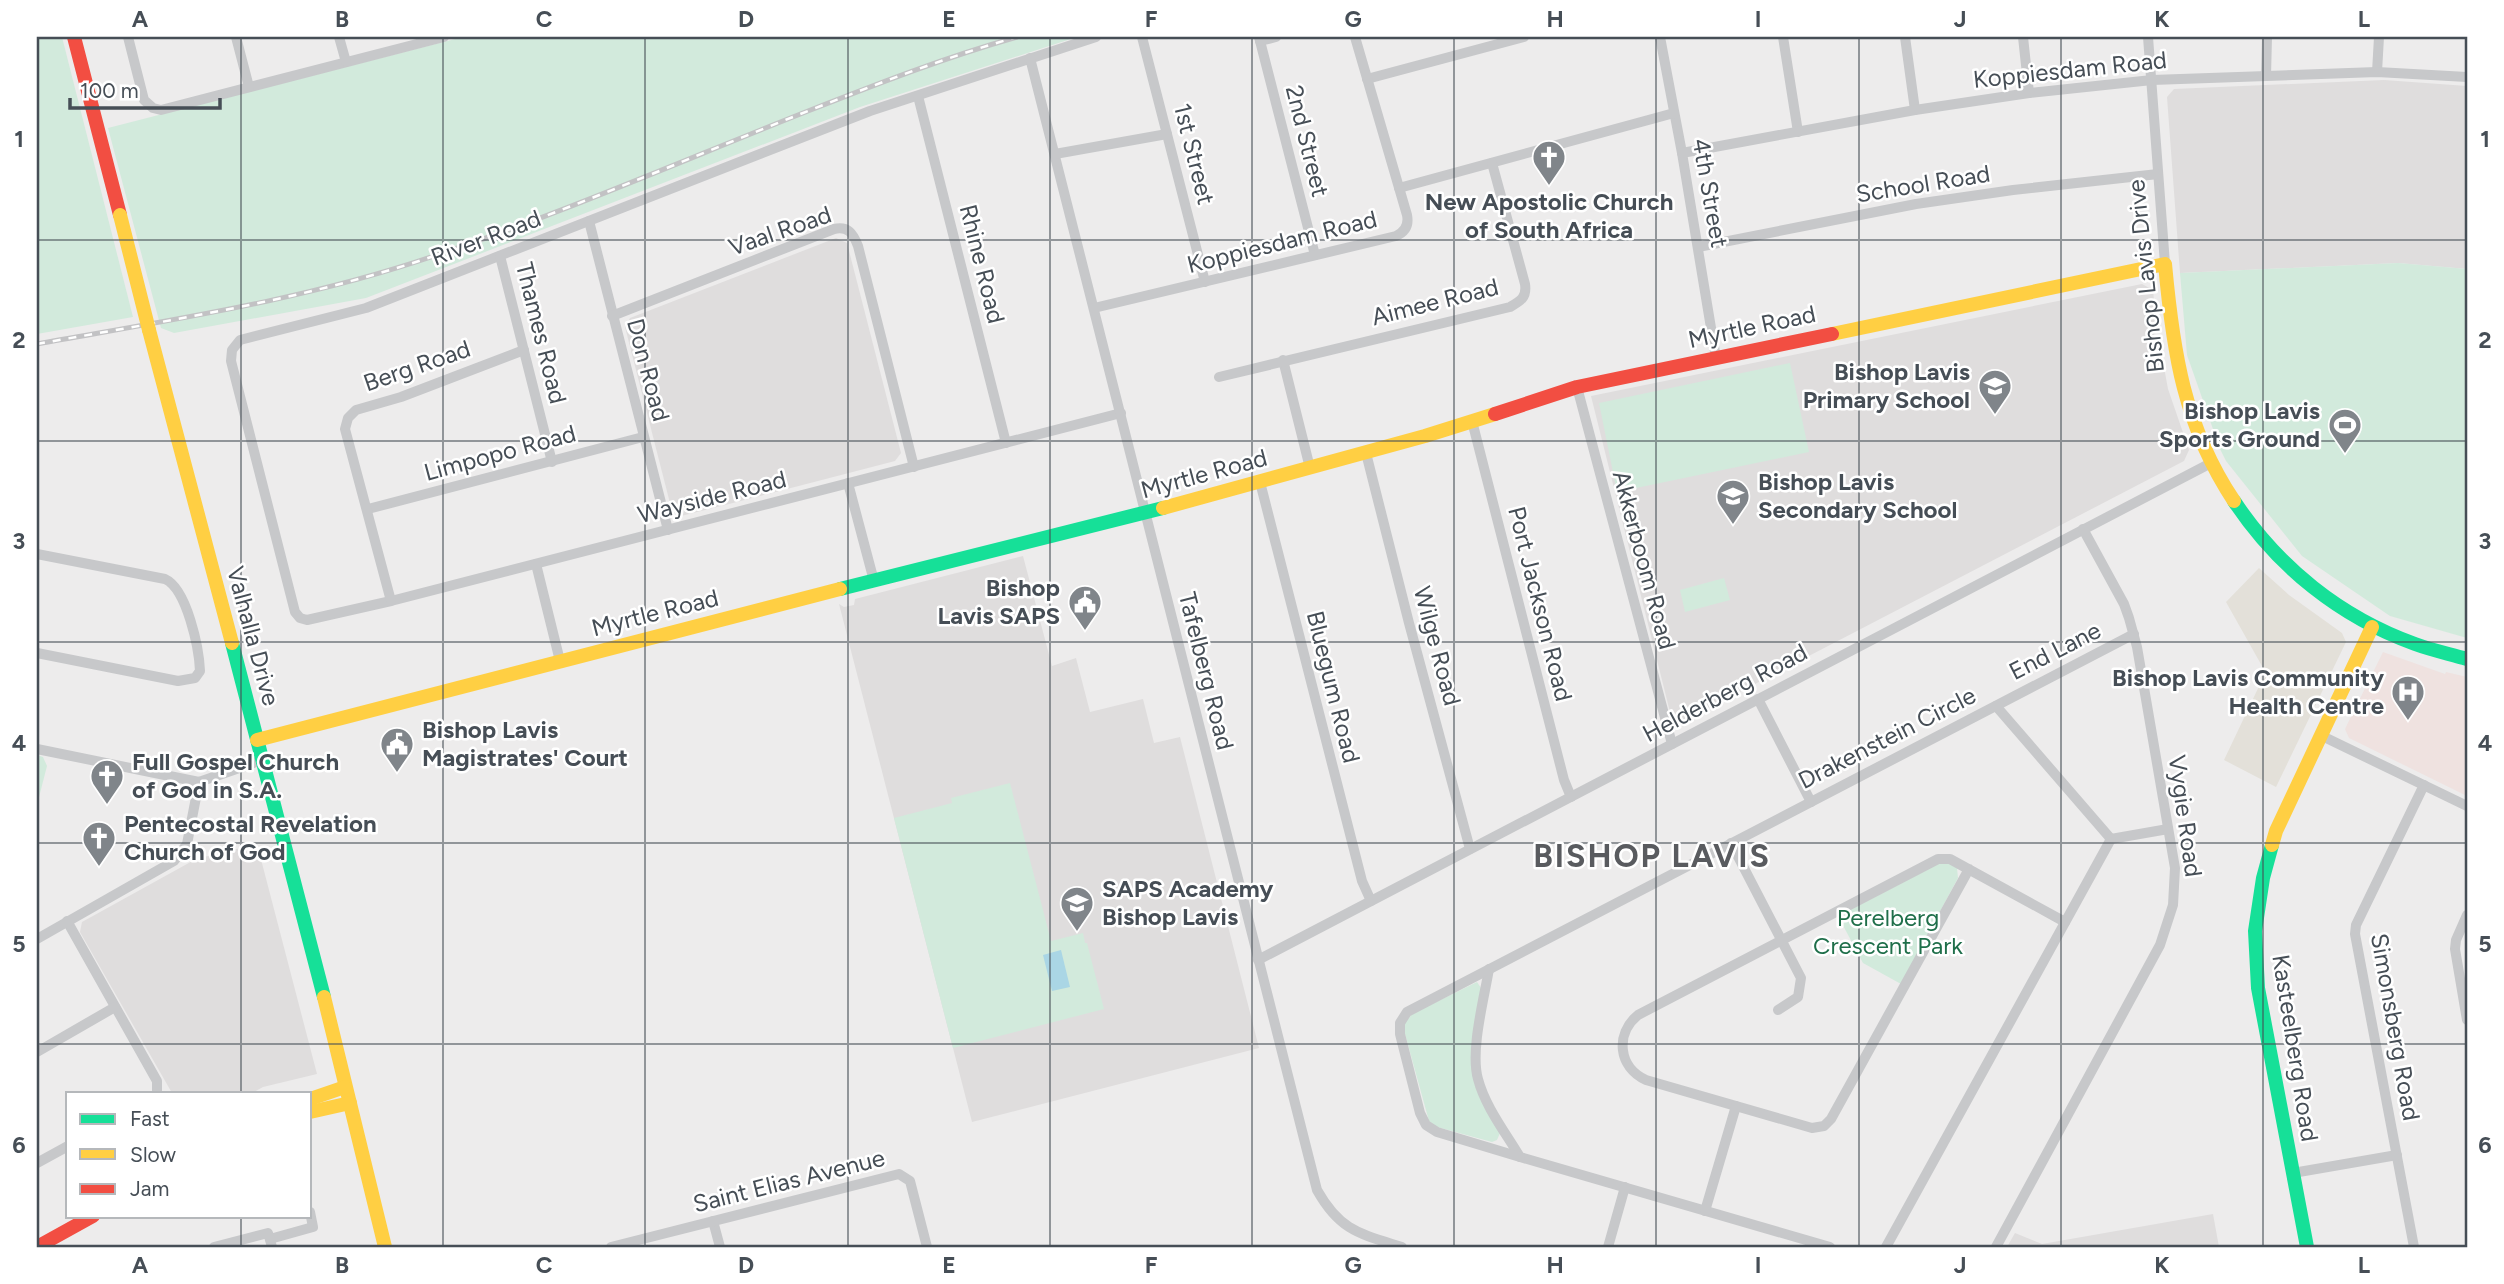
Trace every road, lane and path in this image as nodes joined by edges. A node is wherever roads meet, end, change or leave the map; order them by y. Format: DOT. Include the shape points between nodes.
graph roads {
  1 [pos="74,37"];
  2 [pos="128,37"];
  3 [pos="236,37"];
  4 [pos="339,37"];
  5 [pos="443,37"];
  6 [pos="1096,37"];
  7 [pos="1142,37"];
  8 [pos="1276,37"];
  9 [pos="1355,37"];
  10 [pos="1524,37"];
  11 [pos="1660,37"];
  12 [pos="1783,37"];
  13 [pos="1905,37"];
  14 [pos="2023,37"];
  15 [pos="2148,37"];
  16 [pos="2267,37"];
  17 [pos="2379,37"];
  18 [pos="1259,39"];
  19 [pos="1030,58"];
  20 [pos="346,62"];
  21 [pos="2377,72"];
  22 [pos="2266,76"];
  23 [pos="2467,77"];
  24 [pos="1367,79"];
  25 [pos="2152,80"];
  26 [pos="249,87"];
  27 [pos="2029,93"];
  28 [pos="918,96"];
  29 [pos="1915,110"];
  30 [pos="1674,113"];
  31 [pos="1798,132"];
  32 [pos="1167,134"];
  33 [pos="1682,153"];
  34 [pos="1055,154"];
  35 [pos="1492,163"];
  36 [pos="2158,174"];
  37 [pos="1399,188"];
  38 [pos="589,221"];
  39 [pos="1698,247"];
  40 [pos="1315,255"];
  41 [pos="500,256"];
  42 [pos="2165,264"];
  43 [pos="1205,282"];
  44 [pos="1094,308"];
  45 [pos="612,316"];
  46 [pos="524,350"];
  47 [pos="1716,358"];
  48 [pos="1283,360"];
  49 [pos="1219,377"];
  50 [pos="1577,387"];
  51 [pos="1121,413"];
  52 [pos="1472,421"];
  53 [pos="643,437"];
  54 [pos="1006,443"];
  55 [pos="1366,453"];
  56 [pos="552,461"];
  57 [pos="2211,463"];
  58 [pos="914,467"];
  59 [pos="1310,468"];
  60 [pos="1260,482"];
  61 [pos="848,484"];
  62 [pos="368,509"];
  63 [pos="1146,513"];
  64 [pos="2084,529"];
  65 [pos="668,530"];
  66 [pos="37,554"];
  67 [pos="536,564"];
  68 [pos="874,581"];
  69 [pos="391,601"];
  70 [pos="313,620"];
  71 [pos="2372,627"];
  72 [pos="2134,634"];
  73 [pos="37,653"];
  74 [pos="2467,659"];
  75 [pos="559,661"];
  76 [pos="1758,699"];
  77 [pos="1996,706"];
  78 [pos="2320,735"];
  79 [pos="257,740"];
  80 [pos="1672,744"];
  81 [pos="37,749"];
  82 [pos="262,760"];
  83 [pos="199,782"];
  84 [pos="2424,785"];
  85 [pos="1571,797"];
  86 [pos="1811,802"];
  87 [pos="2467,806"];
  88 [pos="2168,829"];
  89 [pos="2111,839"];
  90 [pos="1731,843"];
  91 [pos="1470,849"];
  92 [pos="1969,869"];
  93 [pos="1371,901"];
  94 [pos="2467,915"];
  95 [pos="67,921"];
  96 [pos="2065,922"];
  97 [pos="37,939"];
  98 [pos="1780,940"];
  99 [pos="1258,960"];
  100 [pos="1489,969"];
  101 [pos="115,1007"];
  102 [pos="1779,1010"];
  103 [pos="2467,1020"];
  104 [pos="37,1052"];
  105 [pos="345,1087"];
  106 [pos="157,1092"];
  107 [pos="312,1098"];
  108 [pos="349,1103"];
  109 [pos="1736,1106"];
  110 [pos="312,1112"];
  111 [pos="66,1147"];
  112 [pos="2397,1155"];
  113 [pos="1520,1157"];
  114 [pos="37,1163"];
  115 [pos="2293,1174"];
  116 [pos="1625,1187"];
  117 [pos="1705,1211"];
  118 [pos="89,1218"];
  119 [pos="311,1218"];
  120 [pos="713,1221"];
  121 [pos="271,1243"];
  122 [pos="227,1245"];
  123 [pos="37,1247"];
  124 [pos="214,1247"];
  125 [pos="385,1247"];
  126 [pos="611,1247"];
  127 [pos="720,1247"];
  128 [pos="927,1247"];
  129 [pos="1402,1247"];
  130 [pos="1608,1247"];
  131 [pos="1830,1247"];
  132 [pos="1886,1247"];
  133 [pos="1996,1247"];
  134 [pos="2306,1247"];
  135 [pos="2414,1247"];
  1 -- 79 [label="street, Valhalla Drive, bridge"];
  2 -- 26 [label="street" via="149,106 165,109"];
  3 -- 26 [label="street"];
  4 -- 20 [label="street"];
  5 -- 20 [label="street"];
  6 -- 19 [label="street, River Road"];
  7 -- 32 [label="street, 1st Street"];
  8 -- 18 [label="street"];
  9 -- 24 [label="street"];
  10 -- 24 [label="street"];
  11 -- 30 [label="street, 4th Street"];
  12 -- 31 [label="street"];
  13 -- 29 [label="street"];
  14 -- 27 [label="street"];
  15 -- 25 [label="street, Bishop Lavis Drive"];
  16 -- 22 [label="street"];
  17 -- 21 [label="street"];
  18 -- 40 [label="street, 2nd Street"];
  19 -- 28 [label="street, River Road"];
  19 -- 34 [label="street, Tafelberg Road"];
  20 -- 26 [label="street"];
  21 -- 22 [label="street, Koppiesdam Road"];
  21 -- 23 [label="street, Koppiesdam Road"];
  22 -- 25 [label="street, Koppiesdam Road"];
  24 -- 37 [label="street"];
  25 -- 27 [label="street, Koppiesdam Road"];
  25 -- 36 [label="street, Bishop Lavis Drive"];
  27 -- 29 [label="street, Koppiesdam Road"];
  28 -- 38 [label="street, River Road"];
  28 -- 54 [label="street, Rhine Road"];
  29 -- 31 [label="street, Koppiesdam Road"];
  30 -- 33 [label="street, 4th Street"];
  30 -- 35 [label="street, Koppiesdam Road"];
  31 -- 33 [label="street, Koppiesdam Road"];
  32 -- 34 [label="street"];
  32 -- 43 [label="street, 1st Street"];
  33 -- 39 [label="street, 4th Street"];
  34 -- 44 [label="street, Tafelberg Road"];
  35 -- 37 [label="street, Koppiesdam Road"];
  35 -- 48 [label="street, Aimee Road" via="1525,284 1525,296 1519,302"];
  36 -- 39 [label="street, School Road" via="1916,204"];
  36 -- 42 [label="street, Bishop Lavis Drive"];
  37 -- 40 [label="street, Koppiesdam Road" via="1408,219 1401,234"];
  38 -- 41 [label="street, River Road"];
  38 -- 45 [label="street, Don Road"];
  39 -- 47 [label="street, 4th Street"];
  40 -- 43 [label="street, Koppiesdam Road"];
  41 -- 46 [label="street, Thames Road"];
  41 -- 70 [label="street, River Road" via="366,308 245,338 234,346 231,361 295,612"];
  42 -- 47 [label="street, Myrtle Road"];
  42 -- 57 [label="street, Bishop Lavis Drive" via="2181,384"];
  43 -- 44 [label="street, Koppiesdam Road"];
  44 -- 51 [label="street, Tafelberg Road"];
  45 -- 53 [label="street, Don Road"];
  45 -- 58 [label="street, Vaal Road" via="824,232 847,229 858,246"];
  46 -- 56 [label="street, Thames Road"];
  46 -- 62 [label="street, Berg Road" via="351,413 345,429"];
  47 -- 50 [label="street, Myrtle Road"];
  48 -- 49 [label="street, Aimee Road"];
  48 -- 59 [label="street"];
  50 -- 52 [label="street, Myrtle Road"];
  50 -- 80 [label="street, Akkerboom Road"];
  51 -- 54 [label="street, Wayside Road"];
  51 -- 63 [label="street, Tafelberg Road"];
  52 -- 55 [label="street, Myrtle Road"];
  52 -- 85 [label="street, Port Jackson Road"];
  53 -- 56 [label="street, Limpopo Road"];
  53 -- 65 [label="street, Don Road"];
  54 -- 58 [label="street, Wayside Road"];
  55 -- 59 [label="street, Myrtle Road"];
  55 -- 91 [label="street, Wilge Road"];
  56 -- 62 [label="street, Limpopo Road"];
  57 -- 64 [label="street, Helderberg Road"];
  57 -- 71 [label="street, Bishop Lavis Drive" via="2242,517 2295,575"];
  58 -- 61 [label="street, Wayside Road"];
  59 -- 60 [label="street, Myrtle Road"];
  60 -- 63 [label="street, Myrtle Road"];
  60 -- 93 [label="street, Bluegum Road" via="1362,881"];
  61 -- 65 [label="street, Wayside Road"];
  61 -- 68 [label="street"];
  62 -- 69 [label="street, Berg Road"];
  63 -- 68 [label="street, Myrtle Road"];
  63 -- 99 [label="street, Tafelberg Road"];
  64 -- 72 [label="street, Vygie Road" via="2124,604"];
  64 -- 76 [label="street, Helderberg Road"];
  65 -- 67 [label="street, Wayside Road"];
  66 -- 73 [label="street" via="172,582 181,596 200,671 195,678 178,681"];
  67 -- 69 [label="street, Wayside Road"];
  67 -- 75 [label="street"];
  68 -- 75 [label="street, Myrtle Road"];
  69 -- 70 [label="street, Wayside Road"];
  71 -- 74 [label="street, Bishop Lavis Drive" via="2438,653"];
  71 -- 78 [label="street, Kasteelberg Road"];
  72 -- 77 [label="street, End Lane"];
  72 -- 88 [label="street, Vygie Road"];
  75 -- 79 [label="street, Myrtle Road"];
  76 -- 80 [label="street, Helderberg Road"];
  76 -- 86 [label="street"];
  77 -- 86 [label="street, Drakenstein Circle"];
  77 -- 89 [label="street, Drakenstein Circle"];
  78 -- 84 [label="street"];
  78 -- 115 [label="street, Kasteelberg Road" via="2276,831 2255,931 2258,988"];
  79 -- 82 [label="street, Valhalla Drive"];
  80 -- 85 [label="street, Helderberg Road"];
  81 -- 83 [label="street"];
  82 -- 83 [label="street"];
  82 -- 105 [label="street, Valhalla Drive"];
  83 -- 95 [label="street" via="182,852"];
  84 -- 87 [label="street"];
  84 -- 112 [label="street, Simonsberg Road" via="2354,934"];
  85 -- 91 [label="street, Helderberg Road"];
  86 -- 90 [label="street, Drakenstein Circle"];
  88 -- 89 [label="street"];
  88 -- 133 [label="street, Vygie Road" via="2175,887 2160,945"];
  89 -- 96 [label="street"];
  90 -- 98 [label="street"];
  90 -- 100 [label="street, Drakenstein Circle"];
  91 -- 93 [label="street, Helderberg Road"];
  92 -- 96 [label="street"];
  92 -- 98 [label="street" via="1950,859 1938,859"];
  92 -- 109 [label="street" via="1828,1123 1812,1128"];
  93 -- 99 [label="street, Helderberg Road"];
  94 -- 103 [label="street" via="2455,949"];
  95 -- 97 [label="street"];
  95 -- 101 [label="street"];
  96 -- 132 [label="street"];
  98 -- 102 [label="street" via="1802,983 1798,997"];
  98 -- 109 [label="street" via="1638,1015 1624,1032 1623,1055 1639,1077"];
  99 -- 129 [label="street, Tafelberg Road" via="1317,1190 1332,1212 1354,1231"];
  100 -- 113 [label="street" via="1476,1072 1482,1092"];
  100 -- 113 [label="street, Drakenstein Circle" via="1407,1012 1400,1034 1426,1125"];
  101 -- 104 [label="street"];
  101 -- 106 [label="street" via="157,1082"];
  105 -- 107 [label="street"];
  105 -- 108 [label="street, Valhalla Drive"];
  108 -- 110 [label="street"];
  108 -- 125 [label="street, Valhalla Drive"];
  109 -- 117 [label="street"];
  111 -- 114 [label="street"];
  112 -- 115 [label="street"];
  112 -- 135 [label="street, Simonsberg Road"];
  113 -- 116 [label="street, Drakenstein Circle"];
  115 -- 134 [label="street, Kasteelberg Road"];
  116 -- 117 [label="street, Drakenstein Circle"];
  116 -- 130 [label="street"];
  117 -- 131 [label="street, Drakenstein Circle"];
  118 -- 123 [label="street"];
  119 -- 121 [label="street" via="313,1227"];
  120 -- 126 [label="street, Saint Elias Avenue"];
  120 -- 127 [label="street"];
  120 -- 128 [label="street, Saint Elias Avenue" via="899,1174 910,1181"];
  121 -- 122 [label="street" via="268,1233"];
  122 -- 124 [label="street"];
}
